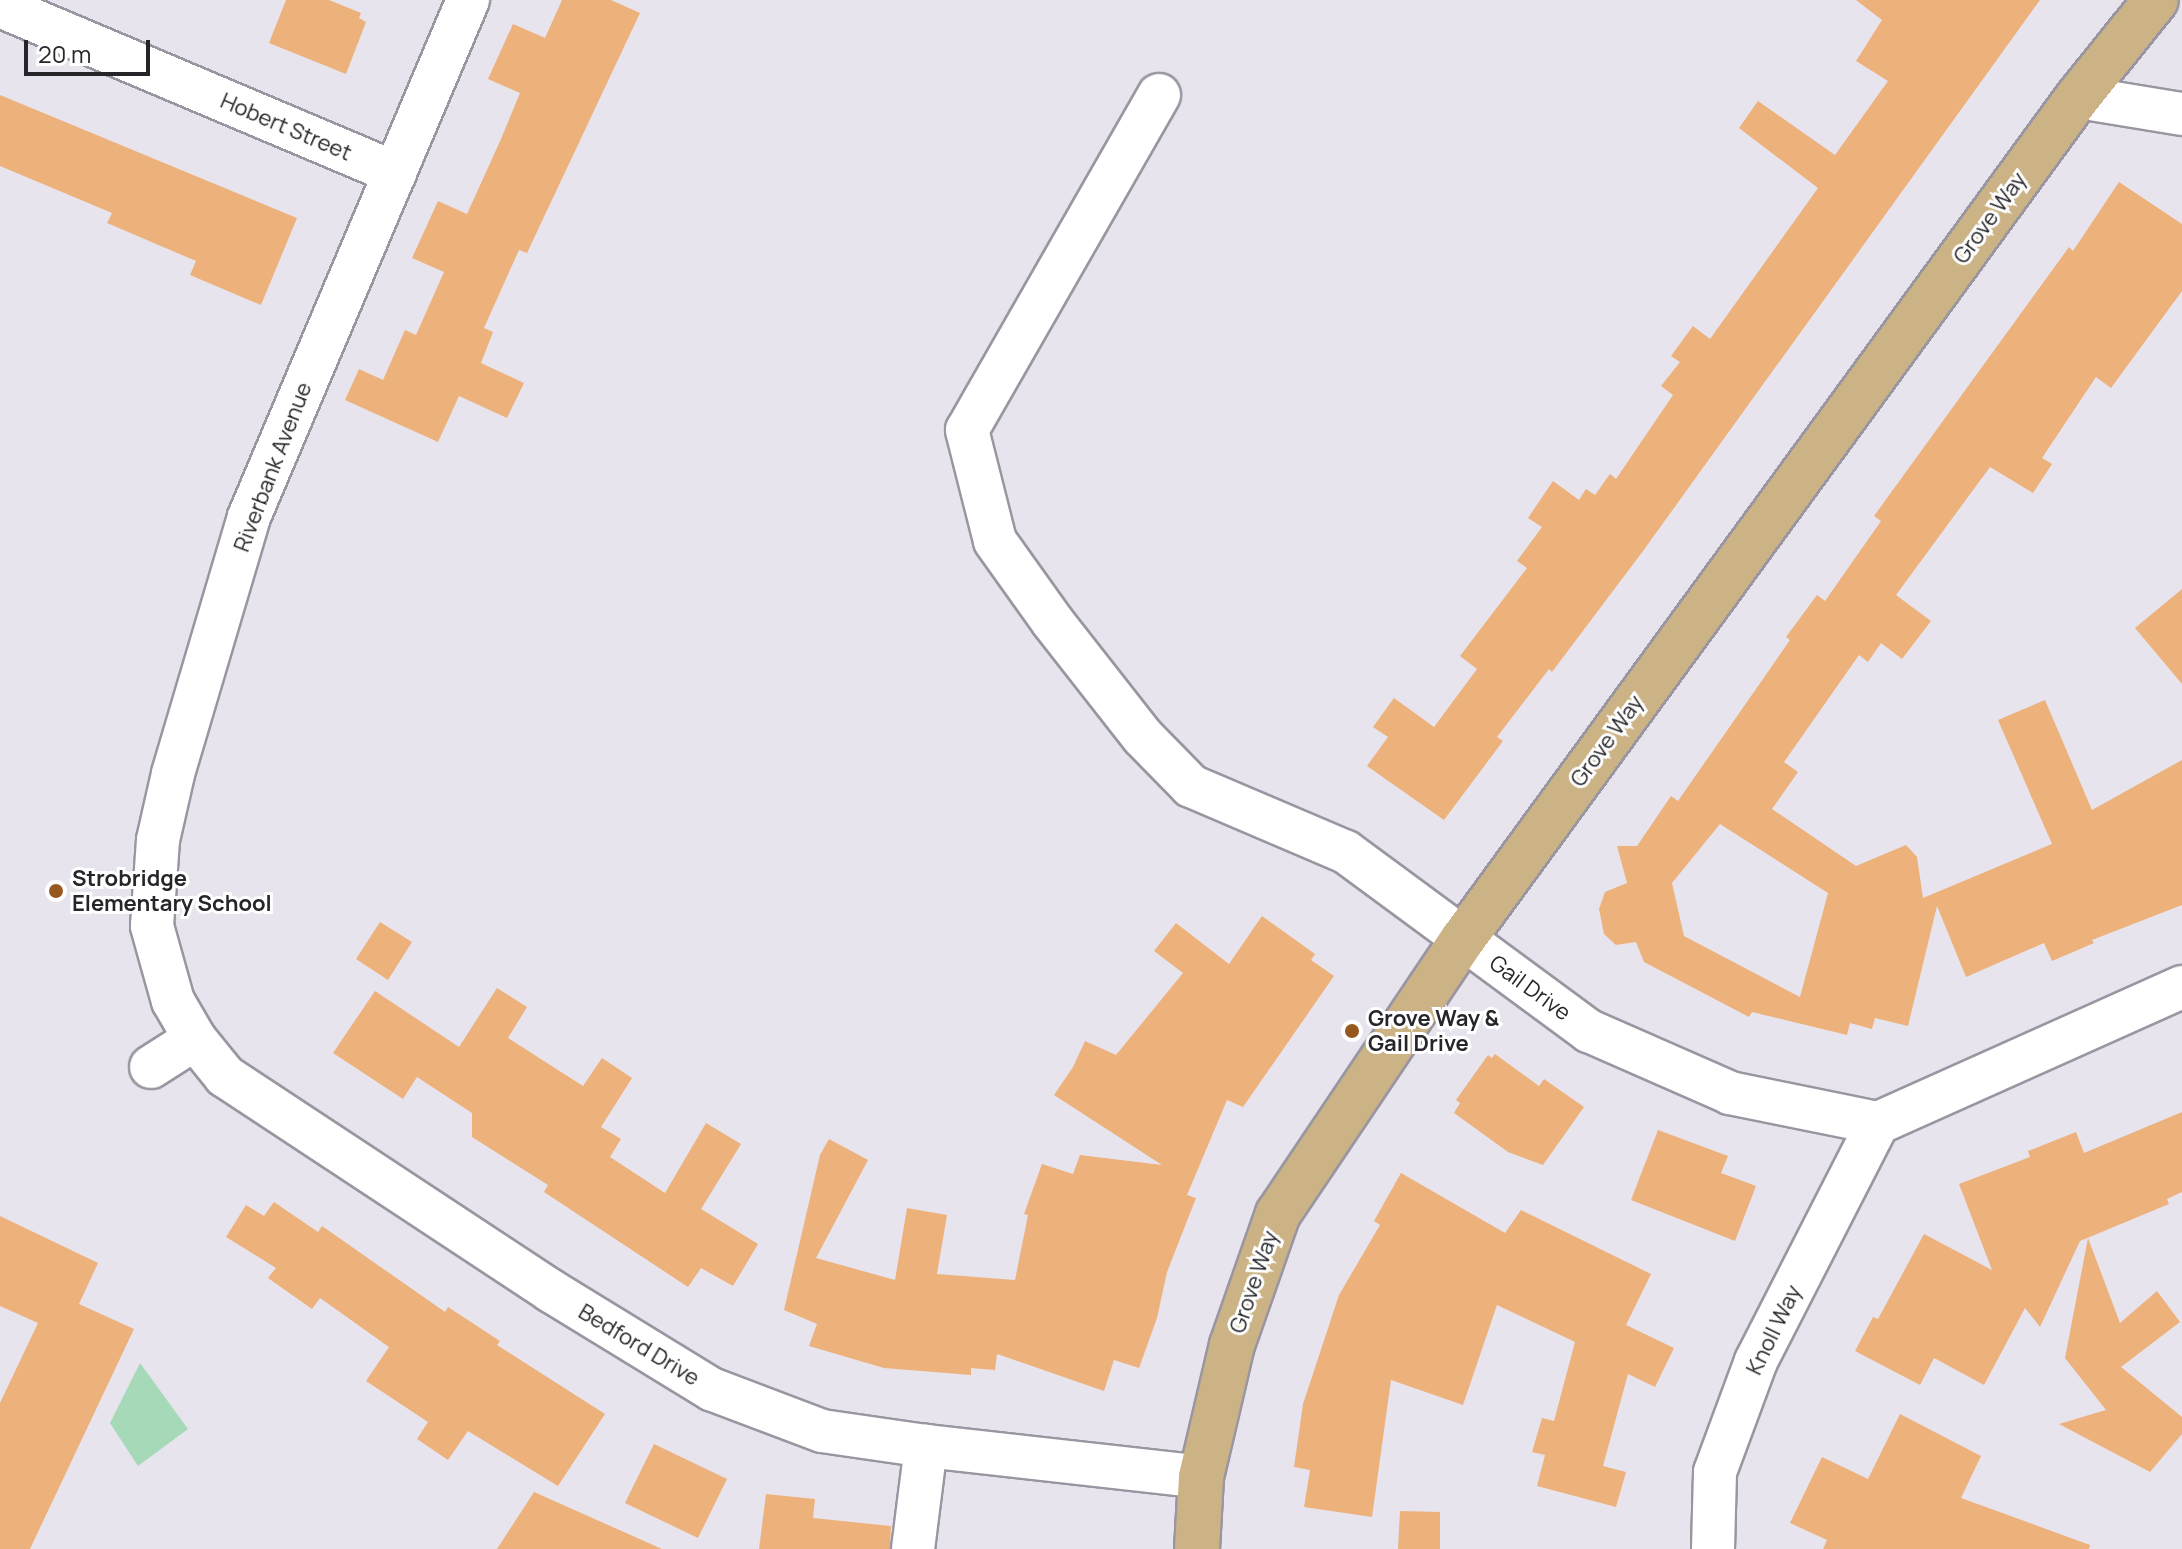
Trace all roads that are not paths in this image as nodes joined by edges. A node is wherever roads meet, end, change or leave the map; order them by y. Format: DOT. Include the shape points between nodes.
graph roads {
  1 [pos="468,0"];
  2 [pos="2156,0"];
  3 [pos="0,6"];
  4 [pos="1159,95"];
  5 [pos="2078,97"];
  6 [pos="2182,114"];
  7 [pos="395,173"];
  8 [pos="1463,939"];
  9 [pos="2182,987"];
  10 [pos="173,1001"];
  11 [pos="195,1039"];
  12 [pos="151,1067"];
  13 [pos="1878,1123"];
  14 [pos="926,1446"];
  15 [pos="1201,1477"];
  16 [pos="913,1549"];
  17 [pos="1197,1549"];
  18 [pos="1713,1549"];
  1 -- 7 [label="street, Riverbank Avenue"];
  2 -- 5 [label="main road, Grove Way"];
  3 -- 7 [label="street, Hobert Street"];
  4 -- 8 [label="street, Gail Drive" via="967,430 995,541 1143,737 1191,786 1346,852"];
  5 -- 6 [label="street"];
  5 -- 8 [label="main road, Grove Way"];
  7 -- 10 [label="street, Riverbank Avenue" via="249,517 155,775 158,840 152,926"];
  8 -- 13 [label="street, Gail Drive" via="1589,1031 1730,1093"];
  8 -- 15 [label="main road, Grove Way" via="1278,1214 1232,1345"];
  9 -- 13 [label="street"];
  10 -- 11 [label="street, Bedford Drive"];
  11 -- 12 [label="street"];
  11 -- 14 [label="street, Bedford Drive" via="225,1076 551,1291 711,1389 822,1431"];
  13 -- 18 [label="street, Knoll Way" via="1756,1361 1715,1472"];
  14 -- 15 [label="street, Bedford Drive"];
  14 -- 16 [label="street"];
  15 -- 17 [label="main road, Grove Way"];
}
